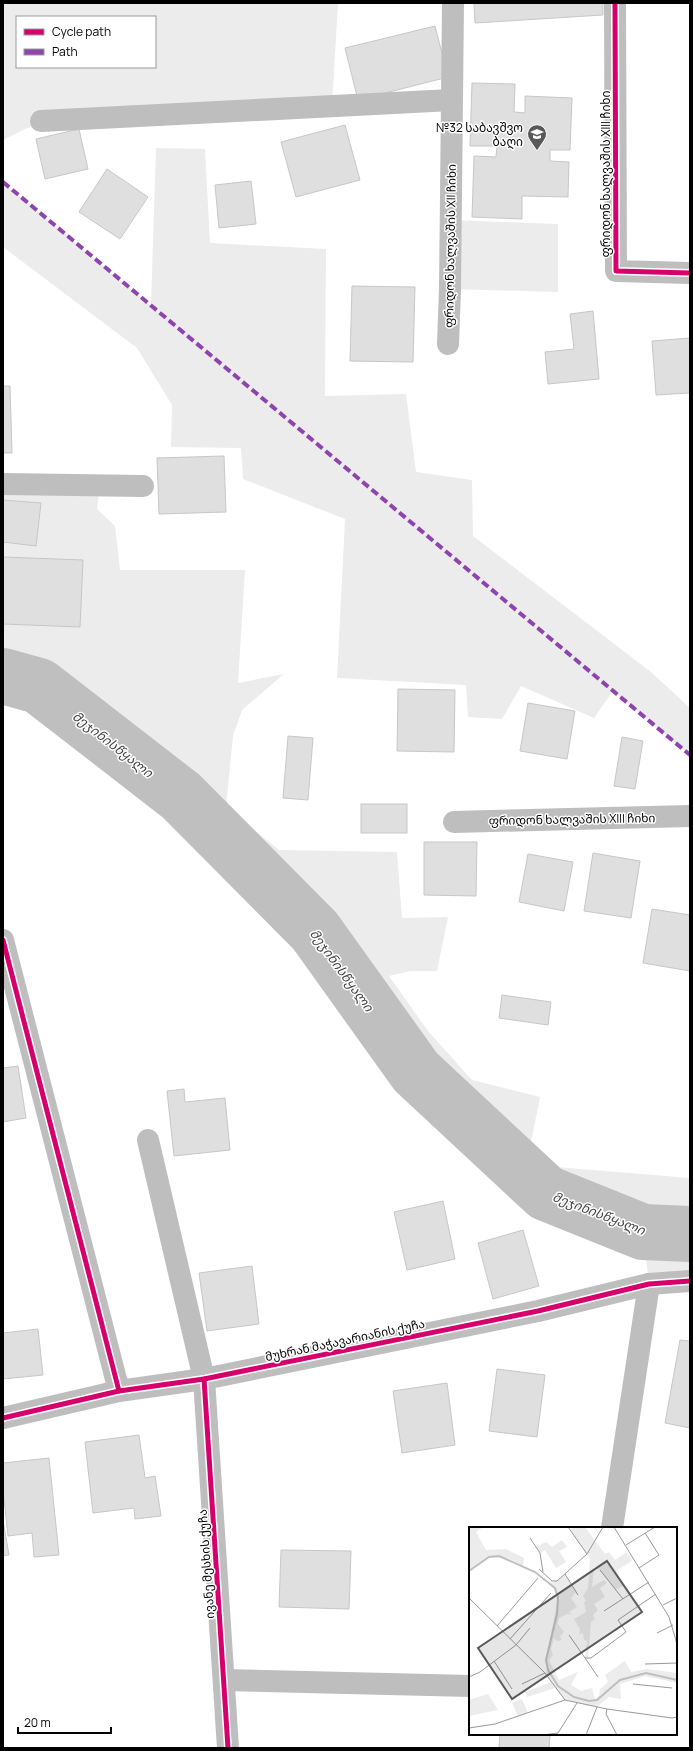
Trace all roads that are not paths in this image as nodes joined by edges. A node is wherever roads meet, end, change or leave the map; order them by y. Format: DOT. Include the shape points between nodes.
graph roads {
  1 [pos="453,3"];
  2 [pos="615,3"];
  3 [pos="452,100"];
  4 [pos="41,122"];
  5 [pos="690,273"];
  6 [pos="448,344"];
  7 [pos="3,484"];
  8 [pos="142,486"];
  9 [pos="690,816"];
  10 [pos="454,822"];
  11 [pos="3,940"];
  12 [pos="148,1140"];
  13 [pos="690,1281"];
  14 [pos="649,1284"];
  15 [pos="204,1379"];
  16 [pos="119,1391"];
  17 [pos="3,1418"];
  18 [pos="612,1527"];
  19 [pos="224,1680"];
  20 [pos="469,1686"];
  21 [pos="228,1748"];
  1 -- 3 [label="street, ფრიდონ ხალვაშის XII ჩიხი"];
  2 -- 5 [label="street, ფრიდონ ხალვაშის XIII ჩიხი" via="616,271"];
  3 -- 4 [label="street"];
  3 -- 6 [label="street, ფრიდონ ხალვაშის XII ჩიხი"];
  7 -- 8 [label="street"];
  9 -- 10 [label="street, ფრიდონ ხალვაშის XIII ჩიხი"];
  11 -- 16 [label="street"];
  12 -- 15 [label="street, ივანე მესხის ქუჩა"];
  13 -- 14 [label="street, მუხრან მაჭავარიანის ქუჩა"];
  14 -- 15 [label="street, მუხრან მაჭავარიანის ქუჩა" via="538,1311"];
  14 -- 18 [label="street"];
  15 -- 16 [label="street, მუხრან მაჭავარიანის ქუჩა"];
  15 -- 19 [label="street, ივანე მესხის ქუჩა"];
  16 -- 17 [label="street, მუხრან მაჭავარიანის ქუჩა"];
  19 -- 20 [label="street"];
  19 -- 21 [label="street, ივანე მესხის ქუჩა"];
}
